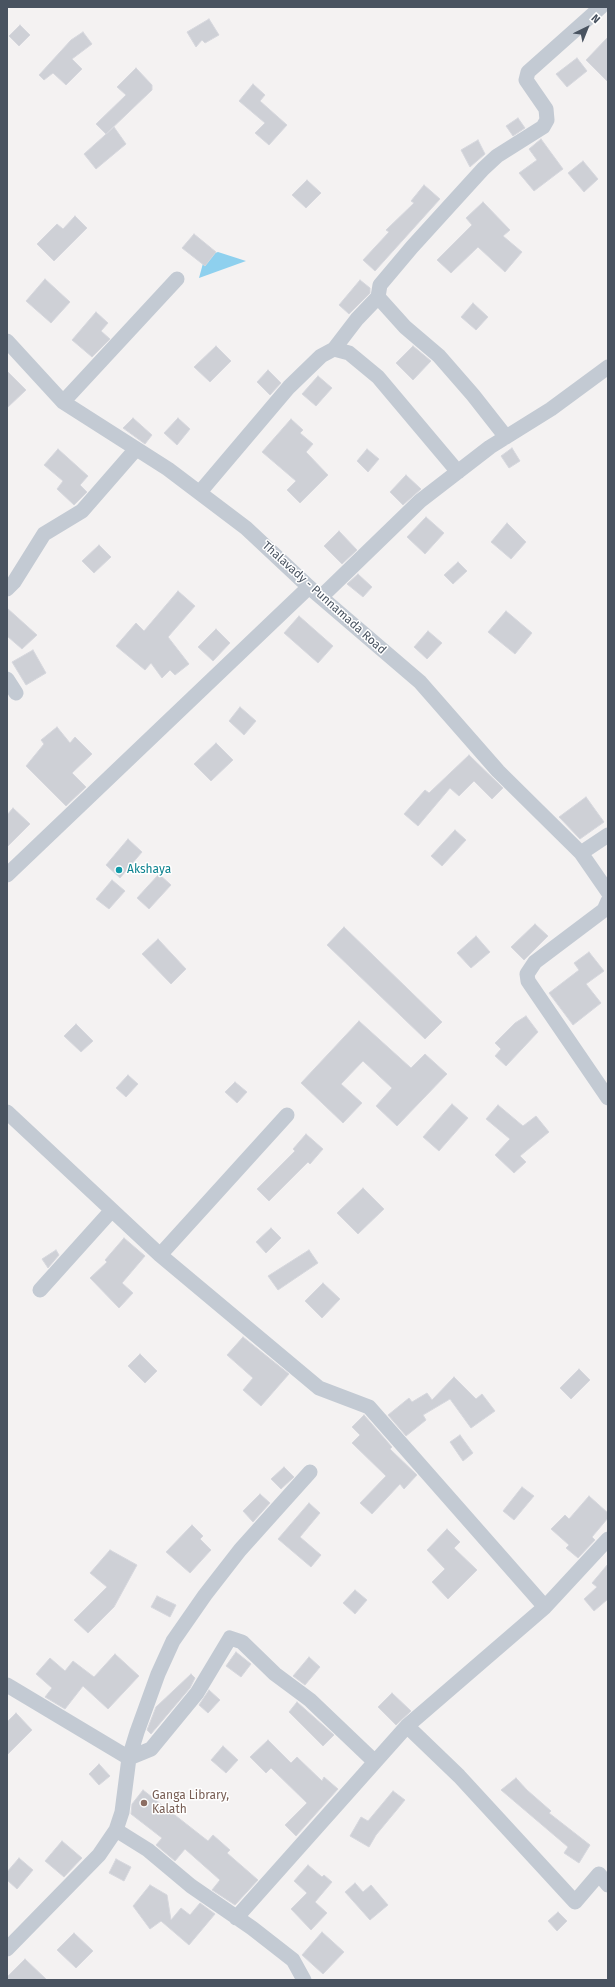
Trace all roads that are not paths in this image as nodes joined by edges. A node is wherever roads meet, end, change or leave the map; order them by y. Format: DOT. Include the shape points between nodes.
graph roads {
  1 [pos="601,7"];
  2 [pos="177,279"];
  3 [pos="378,297"];
  4 [pos="7,341"];
  5 [pos="334,349"];
  6 [pos="608,367"];
  7 [pos="63,402"];
  8 [pos="506,438"];
  9 [pos="136,449"];
  10 [pos="458,472"];
  11 [pos="200,492"];
  12 [pos="309,587"];
  13 [pos="7,589"];
  14 [pos="322,596"];
  15 [pos="7,679"];
  16 [pos="16,693"];
  17 [pos="608,835"];
  18 [pos="581,853"];
  19 [pos="7,875"];
  20 [pos="608,892"];
  21 [pos="608,901"];
  22 [pos="608,1098"];
  23 [pos="7,1112"];
  24 [pos="287,1115"];
  25 [pos="112,1210"];
  26 [pos="160,1255"];
  27 [pos="40,1290"];
  28 [pos="310,1472"];
  29 [pos="608,1539"];
  30 [pos="545,1607"];
  31 [pos="7,1685"];
  32 [pos="407,1726"];
  33 [pos="129,1758"];
  34 [pos="375,1762"];
  35 [pos="116,1830"];
  36 [pos="608,1885"];
  37 [pos="236,1918"];
  38 [pos="7,1949"];
  39 [pos="304,1980"];
  1 -- 3 [label="street" via="528,72 526,80 546,109 547,120 543,127 497,156 483,169 383,281"];
  2 -- 7 [label="street"];
  3 -- 5 [label="street"];
  3 -- 8 [label="street" via="405,327 439,356"];
  4 -- 7 [label="street, Thalavady - Punnamada Road"];
  5 -- 10 [label="street" via="349,353 378,377"];
  5 -- 11 [label="street" via="321,356 289,387"];
  6 -- 8 [label="street"];
  7 -- 9 [label="street, Thalavady - Punnamada Road"];
  8 -- 10 [label="street"];
  9 -- 11 [label="street, Thalavady - Punnamada Road"];
  9 -- 13 [label="street" via="82,510 44,534"];
  10 -- 14 [label="street" via="420,501"];
  11 -- 12 [label="street, Thalavady - Punnamada Road" via="246,528"];
  12 -- 14 [label="street, Thalavady - Punnamada Road"];
  12 -- 19 [label="street"];
  14 -- 18 [label="street, Thalavady - Punnamada Road" via="420,682 498,771"];
  15 -- 16 [label="street"];
  17 -- 18 [label="street"];
  18 -- 20 [label="street, Thalavady - Punnamada Road"];
  21 -- 22 [label="street" via="604,910 535,962 527,974 528,980"];
  23 -- 25 [label="street"];
  24 -- 26 [label="street"];
  25 -- 26 [label="street"];
  25 -- 27 [label="street"];
  26 -- 30 [label="street" via="319,1388 369,1407"];
  28 -- 33 [label="street" via="240,1550 174,1641 146,1706"];
  29 -- 30 [label="street"];
  30 -- 32 [label="street"];
  31 -- 33 [label="street"];
  32 -- 34 [label="street"];
  32 -- 36 [label="street" via="459,1776 575,1902 598,1874"];
  33 -- 34 [label="street" via="151,1749 197,1694 230,1638 242,1642 275,1674 310,1700"];
  33 -- 35 [label="street" via="122,1812"];
  34 -- 37 [label="street"];
  35 -- 37 [label="street" via="148,1850 191,1886"];
  35 -- 38 [label="street" via="99,1855"];
  37 -- 39 [label="street" via="293,1960"];
}
